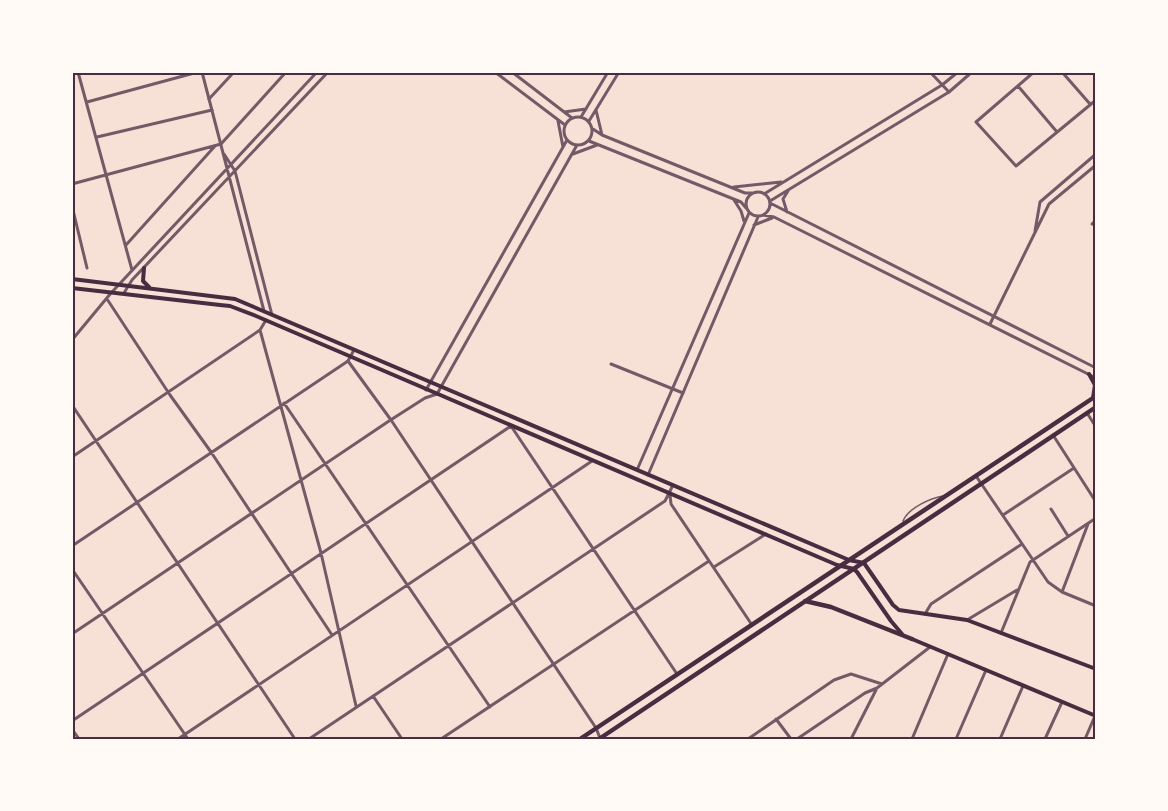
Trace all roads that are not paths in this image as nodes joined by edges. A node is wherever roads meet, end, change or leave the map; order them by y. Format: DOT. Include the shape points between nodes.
graph roads {
  1 [pos="78,72"];
  2 [pos="200,72"];
  3 [pos="234,72"];
  4 [pos="286,72"];
  5 [pos="316,72"];
  6 [pos="328,72"];
  7 [pos="495,72"];
  8 [pos="512,72"];
  9 [pos="608,72"];
  10 [pos="619,72"];
  11 [pos="930,72"];
  12 [pos="958,72"];
  13 [pos="972,72"];
  14 [pos="1034,72"];
  15 [pos="1062,72"];
  16 [pos="942,85"];
  17 [pos="1018,86"];
  18 [pos="949,92"];
  19 [pos="209,99"];
  20 [pos="1096,100"];
  21 [pos="87,102"];
  22 [pos="1090,105"];
  23 [pos="586,109"];
  24 [pos="596,109"];
  25 [pos="212,110"];
  26 [pos="564,112"];
  27 [pos="580,117"];
  28 [pos="572,118"];
  29 [pos="557,119"];
  30 [pos="589,122"];
  31 [pos="565,125"];
  32 [pos="593,129"];
  33 [pos="1057,132"];
  34 [pos="602,135"];
  35 [pos="859,135"];
  36 [pos="97,137"];
  37 [pos="567,140"];
  38 [pos="589,141"];
  39 [pos="221,144"];
  40 [pos="599,144"];
  41 [pos="863,144"];
  42 [pos="216,145"];
  43 [pos="577,145"];
  44 [pos="564,147"];
  45 [pos="223,154"];
  46 [pos="571,154"];
  47 [pos="1096,154"];
  48 [pos="671,163"];
  49 [pos="232,164"];
  50 [pos="1096,165"];
  51 [pos="227,170"];
  52 [pos="236,171"];
  53 [pos="668,172"];
  54 [pos="107,175"];
  55 [pos="229,178"];
  56 [pos="783,182"];
  57 [pos="72,184"];
  58 [pos="732,188"];
  59 [pos="789,189"];
  60 [pos="753,194"];
  61 [pos="764,194"];
  62 [pos="732,198"];
  63 [pos="770,202"];
  64 [pos="72,206"];
  65 [pos="746,208"];
  66 [pos="787,212"];
  67 [pos="749,213"];
  68 [pos="764,215"];
  69 [pos="758,217"];
  70 [pos="774,218"];
  71 [pos="745,223"];
  72 [pos="754,225"];
  73 [pos="1035,236"];
  74 [pos="126,245"];
  75 [pos="878,258"];
  76 [pos="874,267"];
  77 [pos="87,268"];
  78 [pos="144,268"];
  79 [pos="132,270"];
  80 [pos="72,279"];
  81 [pos="120,284"];
  82 [pos="129,285"];
  83 [pos="72,288"];
  84 [pos="150,288"];
  85 [pos="112,292"];
  86 [pos="124,293"];
  87 [pos="107,299"];
  88 [pos="264,311"];
  89 [pos="272,315"];
  90 [pos="994,317"];
  91 [pos="266,320"];
  92 [pos="990,324"];
  93 [pos="260,330"];
  94 [pos="72,340"];
  95 [pos="354,350"];
  96 [pos="349,359"];
  97 [pos="611,364"];
  98 [pos="1096,368"];
  99 [pos="1089,374"];
  100 [pos="1096,378"];
  101 [pos="431,382"];
  102 [pos="441,386"];
  103 [pos="673,389"];
  104 [pos="426,390"];
  105 [pos="169,392"];
  106 [pos="683,393"];
  107 [pos="437,394"];
  108 [pos="1094,397"];
  109 [pos="425,398"];
  110 [pos="283,404"];
  111 [pos="72,405"];
  112 [pos="1096,407"];
  113 [pos="1087,413"];
  114 [pos="514,418"];
  115 [pos="391,420"];
  116 [pos="511,426"];
  117 [pos="1096,427"];
  118 [pos="1053,435"];
  119 [pos="95,441"];
  120 [pos="211,452"];
  121 [pos="72,456"];
  122 [pos="592,461"];
  123 [pos="326,463"];
  124 [pos="1074,468"];
  125 [pos="637,470"];
  126 [pos="648,475"];
  127 [pos="976,476"];
  128 [pos="302,479"];
  129 [pos="430,481"];
  130 [pos="982,483"];
  131 [pos="673,485"];
  132 [pos="552,488"];
  133 [pos="670,494"];
  134 [pos="135,502"];
  135 [pos="1096,502"];
  136 [pos="1051,509"];
  137 [pos="251,513"];
  138 [pos="1003,515"];
  139 [pos="1096,518"];
  140 [pos="366,523"];
  141 [pos="1089,523"];
  142 [pos="766,534"];
  143 [pos="1068,536"];
  144 [pos="471,542"];
  145 [pos="1022,544"];
  146 [pos="72,546"];
  147 [pos="592,549"];
  148 [pos="321,553"];
  149 [pos="849,560"];
  150 [pos="1033,560"];
  151 [pos="709,561"];
  152 [pos="864,562"];
  153 [pos="177,564"];
  154 [pos="841,566"];
  155 [pos="714,567"];
  156 [pos="854,569"];
  157 [pos="72,570"];
  158 [pos="291,574"];
  159 [pos="407,585"];
  160 [pos="1019,589"];
  161 [pos="1062,592"];
  162 [pos="805,601"];
  163 [pos="511,604"];
  164 [pos="1096,606"];
  165 [pos="634,611"];
  166 [pos="103,613"];
  167 [pos="925,614"];
  168 [pos="967,620"];
  169 [pos="218,624"];
  170 [pos="752,625"];
  171 [pos="340,630"];
  172 [pos="1001,633"];
  173 [pos="72,634"];
  174 [pos="332,635"];
  175 [pos="912,639"];
  176 [pos="448,646"];
  177 [pos="930,646"];
  178 [pos="948,654"];
  179 [pos="553,666"];
  180 [pos="1096,669"];
  181 [pos="986,670"];
  182 [pos="143,674"];
  183 [pos="677,675"];
  184 [pos="258,684"];
  185 [pos="882,684"];
  186 [pos="1023,686"];
  187 [pos="877,688"];
  188 [pos="372,696"];
  189 [pos="636,702"];
  190 [pos="1062,702"];
  191 [pos="356,707"];
  192 [pos="490,707"];
  193 [pos="641,711"];
  194 [pos="1096,715"];
  195 [pos="777,719"];
  196 [pos="72,721"];
  197 [pos="596,728"];
  198 [pos="72,729"];
  199 [pos="184,735"];
  200 [pos="79,739"];
  201 [pos="178,739"];
  202 [pos="189,739"];
  203 [pos="295,739"];
  204 [pos="309,739"];
  205 [pos="402,739"];
  206 [pos="441,739"];
  207 [pos="580,739"];
  208 [pos="600,739"];
  209 [pos="748,739"];
  210 [pos="791,739"];
  211 [pos="796,739"];
  212 [pos="851,739"];
  213 [pos="912,739"];
  214 [pos="956,739"];
  215 [pos="1000,739"];
  216 [pos="1045,739"];
  217 [pos="1085,739"];
  1 -- 21 [label="street"];
  2 -- 19 [label="street"];
  2 -- 21 [label="street"];
  3 -- 19 [label="street"];
  4 -- 39 [label="street"];
  5 -- 49 [label="street"];
  6 -- 52 [label="street"];
  7 -- 29 [label="street"];
  8 -- 26 [label="street"];
  9 -- 23 [label="street"];
  10 -- 24 [label="street"];
  11 -- 16 [label="street"];
  12 -- 16 [label="street"];
  13 -- 18 [label="street"];
  14 -- 17 [label="street"];
  15 -- 22 [label="street"];
  16 -- 18 [label="street"];
  16 -- 35 [label="street"];
  17 -- 33 [label="street"];
  17 -- 33 [label="street" via="976,122 1017,166"];
  18 -- 41 [label="street"];
  19 -- 25 [label="street"];
  20 -- 22 [label="street"];
  21 -- 36 [label="street"];
  22 -- 33 [label="street"];
  23 -- 26 [label="street"];
  23 -- 27 [label="street"];
  24 -- 30 [label="street"];
  24 -- 34 [label="street"];
  25 -- 36 [label="street"];
  25 -- 39 [label="street"];
  26 -- 28 [label="street"];
  27 -- 28 [label="street"];
  27 -- 30 [label="street"];
  28 -- 31 [label="street"];
  29 -- 31 [label="street"];
  29 -- 44 [label="street"];
  30 -- 32 [label="street"];
  31 -- 37 [label="street"];
  32 -- 34 [label="street"];
  32 -- 38 [label="street"];
  34 -- 48 [label="street"];
  35 -- 41 [label="street"];
  35 -- 56 [label="street"];
  36 -- 54 [label="street"];
  37 -- 43 [label="street"];
  37 -- 44 [label="street"];
  38 -- 40 [label="street"];
  38 -- 43 [label="street"];
  39 -- 42 [label="street"];
  39 -- 45 [label="street"];
  40 -- 46 [label="street"];
  40 -- 53 [label="street"];
  41 -- 59 [label="street"];
  42 -- 54 [label="street"];
  42 -- 74 [label="street"];
  43 -- 46 [label="street"];
  44 -- 101 [label="street"];
  45 -- 49 [label="street"];
  45 -- 51 [label="street"];
  46 -- 102 [label="street"];
  47 -- 73 [label="street" via="1040,202"];
  48 -- 53 [label="street"];
  48 -- 58 [label="street"];
  49 -- 51 [label="street"];
  49 -- 52 [label="street"];
  50 -- 73 [label="street" via="1049,204"];
  51 -- 55 [label="street"];
  51 -- 79 [label="street"];
  52 -- 55 [label="street"];
  52 -- 89 [label="street"];
  53 -- 62 [label="street"];
  54 -- 57 [label="street"];
  54 -- 74 [label="street"];
  55 -- 78 [label="street"];
  55 -- 88 [label="street"];
  56 -- 58 [label="street"];
  56 -- 61 [label="street"];
  58 -- 60 [label="street"];
  59 -- 63 [label="street"];
  59 -- 66 [label="street" via="783,199"];
  60 -- 61 [label="street"];
  60 -- 65 [label="street" via="747,198"];
  61 -- 63 [label="street"];
  62 -- 65 [label="street"];
  62 -- 71 [label="street"];
  63 -- 66 [label="street"];
  63 -- 68 [label="street"];
  64 -- 77 [label="street"];
  65 -- 67 [label="street"];
  66 -- 75 [label="street"];
  67 -- 69 [label="street"];
  67 -- 71 [label="street"];
  68 -- 69 [label="street"];
  68 -- 70 [label="street"];
  69 -- 72 [label="street"];
  70 -- 72 [label="street"];
  70 -- 76 [label="street"];
  71 -- 103 [label="street"];
  72 -- 106 [label="street"];
  73 -- 90 [label="street"];
  74 -- 79 [label="street"];
  75 -- 76 [label="street"];
  75 -- 90 [label="street"];
  76 -- 92 [label="street"];
  78 -- 82 [label="street"];
  78 -- 84 [label="main road" via="143,282"];
  79 -- 81 [label="street"];
  80 -- 81 [label="main road"];
  81 -- 82 [label="main road"];
  81 -- 85 [label="street"];
  82 -- 84 [label="main road"];
  82 -- 86 [label="street"];
  83 -- 85 [label="main road"];
  84 -- 88 [label="main road" via="235,299"];
  85 -- 86 [label="main road"];
  85 -- 87 [label="street"];
  86 -- 91 [label="main road" via="230,306"];
  87 -- 94 [label="street"];
  87 -- 105 [label="street"];
  88 -- 89 [label="main road"];
  89 -- 95 [label="main road"];
  90 -- 92 [label="street"];
  90 -- 98 [label="street"];
  91 -- 93 [label="street"];
  91 -- 96 [label="main road"];
  92 -- 99 [label="street"];
  93 -- 105 [label="street"];
  93 -- 110 [label="street"];
  95 -- 96 [label="street"];
  95 -- 101 [label="main road"];
  96 -- 104 [label="main road"];
  96 -- 110 [label="street"];
  96 -- 115 [label="street"];
  97 -- 103 [label="street"];
  99 -- 100 [label="street"];
  99 -- 108 [label="main road" via="1095,385"];
  101 -- 102 [label="main road"];
  101 -- 104 [label="street"];
  102 -- 107 [label="street"];
  102 -- 114 [label="main road"];
  103 -- 106 [label="street"];
  103 -- 125 [label="street"];
  104 -- 107 [label="main road"];
  104 -- 109 [label="street"];
  105 -- 119 [label="street"];
  105 -- 120 [label="street"];
  106 -- 126 [label="street"];
  107 -- 109 [label="street"];
  107 -- 116 [label="main road"];
  108 -- 127 [label="main road"];
  109 -- 115 [label="street"];
  110 -- 120 [label="street"];
  110 -- 123 [label="street"];
  110 -- 128 [label="street"];
  111 -- 119 [label="street"];
  112 -- 113 [label="main road"];
  113 -- 117 [label="street"];
  113 -- 118 [label="main road"];
  114 -- 116 [label="street"];
  114 -- 125 [label="main road"];
  115 -- 123 [label="street"];
  115 -- 129 [label="street"];
  116 -- 122 [label="main road"];
  116 -- 129 [label="street"];
  116 -- 132 [label="street"];
  118 -- 124 [label="street"];
  118 -- 130 [label="main road"];
  119 -- 121 [label="street"];
  119 -- 134 [label="street"];
  120 -- 134 [label="street"];
  120 -- 137 [label="street"];
  122 -- 132 [label="street"];
  122 -- 133 [label="main road"];
  123 -- 128 [label="street"];
  123 -- 140 [label="street"];
  124 -- 135 [label="street"];
  124 -- 138 [label="street"];
  125 -- 126 [label="main road"];
  126 -- 131 [label="main road"];
  127 -- 130 [label="street"];
  127 -- 149 [label="main road"];
  128 -- 137 [label="street"];
  128 -- 148 [label="street"];
  129 -- 140 [label="street"];
  129 -- 144 [label="street"];
  130 -- 138 [label="street"];
  130 -- 152 [label="main road"];
  131 -- 133 [label="street"];
  131 -- 149 [label="main road"];
  132 -- 144 [label="street"];
  132 -- 147 [label="street"];
  133 -- 142 [label="main road"];
  133 -- 147 [label="street"];
  133 -- 151 [label="street" via="671,504"];
  134 -- 146 [label="street"];
  134 -- 153 [label="street"];
  136 -- 143 [label="street"];
  137 -- 153 [label="street"];
  137 -- 158 [label="street"];
  138 -- 145 [label="street"];
  139 -- 141 [label="street"];
  140 -- 148 [label="street"];
  140 -- 159 [label="street"];
  141 -- 143 [label="street"];
  141 -- 161 [label="street"];
  142 -- 154 [label="main road"];
  142 -- 155 [label="street"];
  143 -- 150 [label="street"];
  144 -- 159 [label="street"];
  144 -- 163 [label="street"];
  145 -- 150 [label="street"];
  145 -- 167 [label="street" via="932,604"];
  147 -- 163 [label="street"];
  147 -- 165 [label="street"];
  148 -- 158 [label="street"];
  148 -- 171 [label="street"];
  149 -- 152 [label="main road"];
  149 -- 154 [label="main road"];
  150 -- 160 [label="street"];
  150 -- 161 [label="street" via="1048,582"];
  151 -- 155 [label="street"];
  151 -- 165 [label="street"];
  152 -- 156 [label="main road"];
  152 -- 167 [label="main road" via="893,605"];
  153 -- 166 [label="street"];
  153 -- 169 [label="street"];
  154 -- 156 [label="main road"];
  154 -- 170 [label="main road"];
  155 -- 170 [label="street"];
  156 -- 162 [label="main road"];
  156 -- 175 [label="main road" via="896,628"];
  157 -- 166 [label="street"];
  158 -- 169 [label="street"];
  158 -- 174 [label="street"];
  159 -- 171 [label="street"];
  159 -- 176 [label="street"];
  160 -- 168 [label="street"];
  160 -- 172 [label="street"];
  161 -- 164 [label="street"];
  162 -- 175 [label="main road" via="831,607"];
  162 -- 193 [label="main road"];
  163 -- 176 [label="street"];
  163 -- 179 [label="street"];
  165 -- 179 [label="street"];
  165 -- 183 [label="street"];
  166 -- 173 [label="street"];
  166 -- 182 [label="street"];
  167 -- 168 [label="main road"];
  168 -- 172 [label="main road"];
  169 -- 182 [label="street"];
  169 -- 184 [label="street"];
  170 -- 183 [label="main road"];
  171 -- 174 [label="street"];
  171 -- 191 [label="street"];
  172 -- 180 [label="main road"];
  174 -- 184 [label="street"];
  175 -- 177 [label="main road"];
  176 -- 188 [label="street"];
  176 -- 192 [label="street"];
  177 -- 178 [label="main road"];
  177 -- 185 [label="street"];
  178 -- 181 [label="main road"];
  178 -- 213 [label="street"];
  179 -- 192 [label="street"];
  179 -- 197 [label="street"];
  181 -- 186 [label="main road"];
  181 -- 214 [label="street"];
  182 -- 196 [label="street"];
  182 -- 199 [label="street"];
  183 -- 189 [label="main road"];
  184 -- 199 [label="street"];
  184 -- 203 [label="street"];
  185 -- 187 [label="street"];
  185 -- 195 [label="street" via="851,674 834,680"];
  186 -- 190 [label="main road"];
  186 -- 215 [label="street"];
  187 -- 211 [label="street"];
  187 -- 212 [label="street"];
  188 -- 191 [label="street"];
  188 -- 205 [label="street"];
  189 -- 193 [label="main road"];
  189 -- 197 [label="main road"];
  190 -- 194 [label="main road"];
  190 -- 216 [label="street"];
  191 -- 204 [label="street"];
  192 -- 206 [label="street"];
  193 -- 208 [label="main road"];
  194 -- 217 [label="street"];
  195 -- 209 [label="street"];
  195 -- 210 [label="street"];
  197 -- 207 [label="main road"];
  197 -- 208 [label="street"];
  198 -- 200 [label="street"];
  199 -- 201 [label="street"];
  199 -- 202 [label="street"];
}
